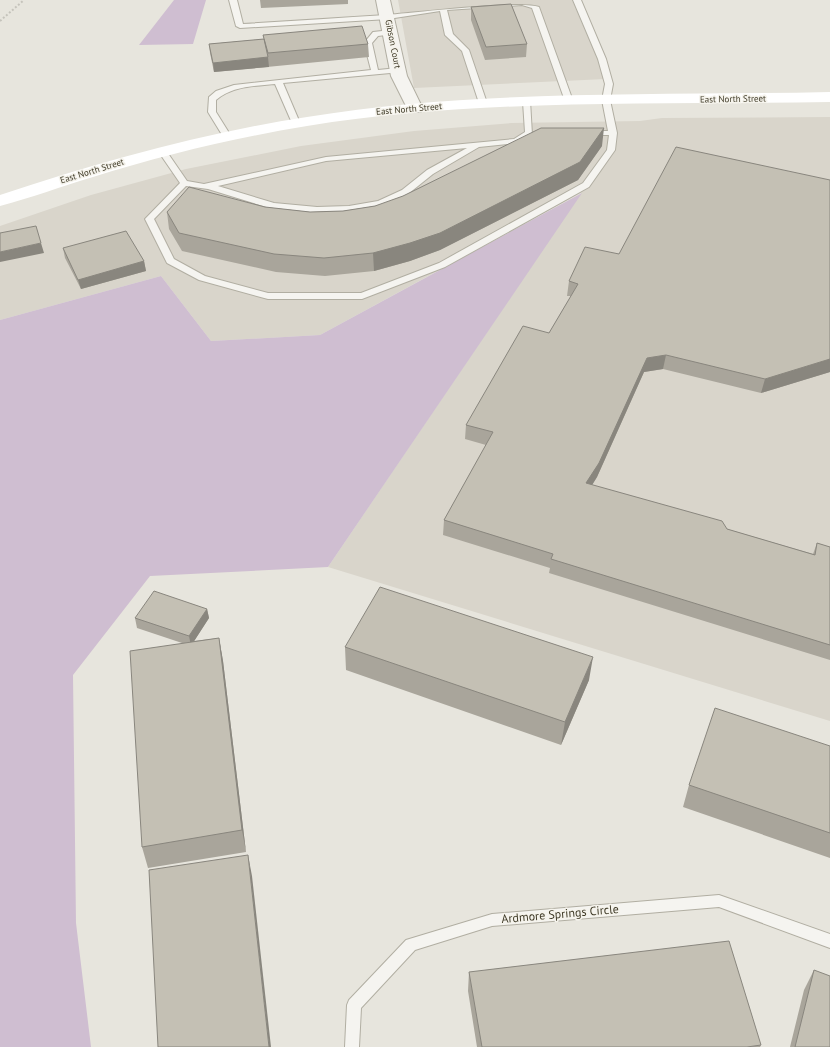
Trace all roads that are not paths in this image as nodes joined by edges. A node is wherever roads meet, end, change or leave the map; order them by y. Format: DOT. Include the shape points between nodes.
graph roads {
  1 [pos="233,0"];
  2 [pos="383,0"];
  3 [pos="577,0"];
  4 [pos="443,8"];
  5 [pos="388,17"];
  6 [pos="390,32"];
  7 [pos="398,70"];
  8 [pos="375,73"];
  9 [pos="278,81"];
  10 [pos="830,97"];
  11 [pos="606,100"];
  12 [pos="569,101"];
  13 [pos="527,102"];
  14 [pos="483,104"];
  15 [pos="416,109"];
  16 [pos="296,123"];
  17 [pos="583,133"];
  18 [pos="613,133"];
  19 [pos="227,136"];
  20 [pos="480,144"];
  21 [pos="162,151"];
  22 [pos="184,183"];
  23 [pos="208,186"];
  24 [pos="0,201"];
  25 [pos="830,941"];
  26 [pos="352,1047"];
  1 -- 5 [label="lane" via="240,26"];
  2 -- 5 [label="street, Gibson Court"];
  3 -- 11 [label="lane" via="602,59 609,84"];
  4 -- 5 [label="lane"];
  4 -- 12 [label="lane" via="523,3 535,6"];
  4 -- 14 [label="lane" via="449,35 465,50"];
  5 -- 6 [label="street, Gibson Court"];
  6 -- 7 [label="street, Gibson Court"];
  6 -- 8 [label="lane" via="376,34 368,43"];
  7 -- 8 [label="lane"];
  7 -- 15 [label="street, Gibson Court"];
  8 -- 9 [label="lane"];
  9 -- 16 [label="lane"];
  9 -- 19 [label="lane" via="234,87 212,99 212,112"];
  10 -- 11 [label="main road, East North Street"];
  11 -- 12 [label="main road, East North Street"];
  11 -- 18 [label="lane"];
  12 -- 13 [label="main road, East North Street"];
  13 -- 14 [label="main road, East North Street"];
  13 -- 20 [label="lane" via="533,133 516,141"];
  14 -- 15 [label="main road, East North Street"];
  15 -- 16 [label="main road, East North Street" via="353,114"];
  16 -- 19 [label="main road, East North Street"];
  17 -- 18 [label="lane"];
  18 -- 22 [label="lane" via="611,150 586,185 442,265 362,296 268,296 202,278 170,261 149,219"];
  19 -- 21 [label="main road, East North Street"];
  20 -- 23 [label="lane" via="326,159"];
  20 -- 23 [label="lane" via="430,172 405,192 380,203 349,208 317,210 273,206"];
  21 -- 22 [label="lane"];
  21 -- 24 [label="main road, East North Street" via="79,174"];
  22 -- 23 [label="lane"];
  25 -- 26 [label="lane, Ardmore Springs Circle" via="719,901 492,920 411,945 354,1005"];
}
